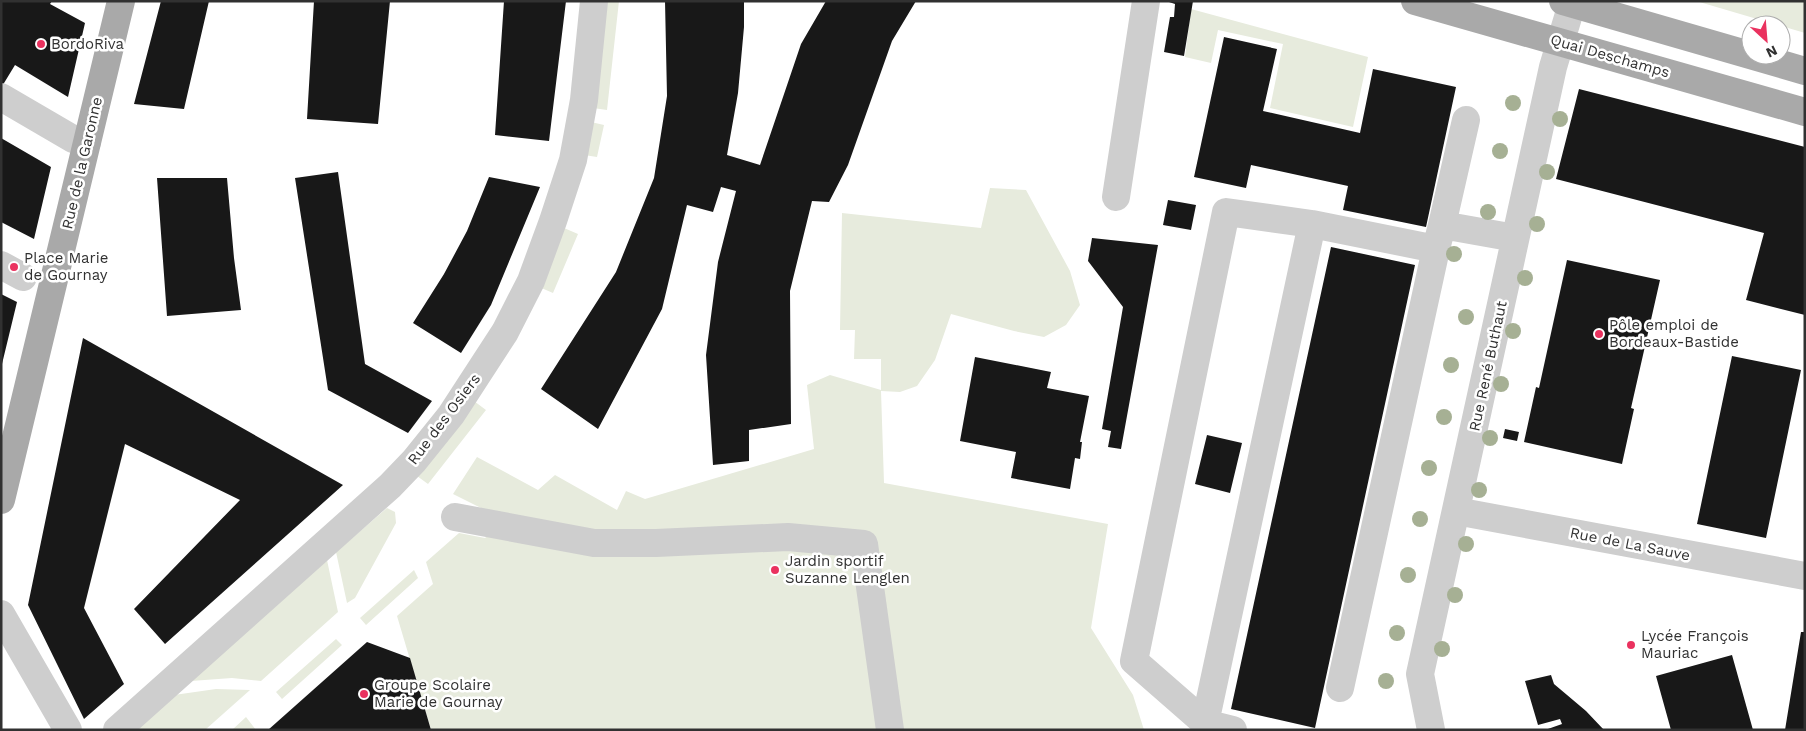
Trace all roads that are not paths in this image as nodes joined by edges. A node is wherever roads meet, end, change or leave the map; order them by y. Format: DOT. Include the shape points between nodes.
graph roads {
  1 [pos="121,1"];
  2 [pos="594,1"];
  3 [pos="1146,1"];
  4 [pos="1415,1"];
  5 [pos="1567,2"];
  6 [pos="1560,42"];
  7 [pos="1805,71"];
  8 [pos="1,97"];
  9 [pos="1805,112"];
  10 [pos="1466,120"];
  11 [pos="86,142"];
  12 [pos="1116,197"];
  13 [pos="1312,224"];
  14 [pos="1439,237"];
  15 [pos="1515,238"];
  16 [pos="1,500"];
  17 [pos="1456,511"];
  18 [pos="455,517"];
  19 [pos="1805,576"];
  20 [pos="1,614"];
  21 [pos="1340,688"];
  22 [pos="1205,723"];
  23 [pos="68,730"];
  24 [pos="117,730"];
  25 [pos="890,730"];
  26 [pos="1233,730"];
  27 [pos="1431,730"];
  1 -- 11 [label="main road, Rue de la Garonne"];
  2 -- 24 [label="street, Rue des Osiers" via="584,100 572,160 553,221 530,281 505,332 477,376 445,423 390,486"];
  3 -- 12 [label="street"];
  4 -- 6 [label="main road, Quai Deschamps"];
  5 -- 6 [label="street, Rue René Buthaut"];
  5 -- 7 [label="main road"];
  6 -- 9 [label="main road, Quai Deschamps"];
  6 -- 15 [label="street, Rue René Buthaut"];
  8 -- 11 [label="street" via="73,139"];
  10 -- 14 [label="street"];
  11 -- 16 [label="main road, Rue de la Garonne"];
  13 -- 14 [label="street"];
  13 -- 22 [label="street"];
  13 -- 22 [label="street" via="1226,212 1134,661"];
  14 -- 15 [label="street"];
  14 -- 21 [label="street"];
  15 -- 17 [label="street, Rue René Buthaut"];
  17 -- 19 [label="street, Rue de La Sauve"];
  17 -- 27 [label="street, Rue René Buthaut" via="1420,674"];
  18 -- 25 [label="street" via="594,543 788,537 864,544"];
  20 -- 23 [label="street"];
  22 -- 26 [label="street"];
}
